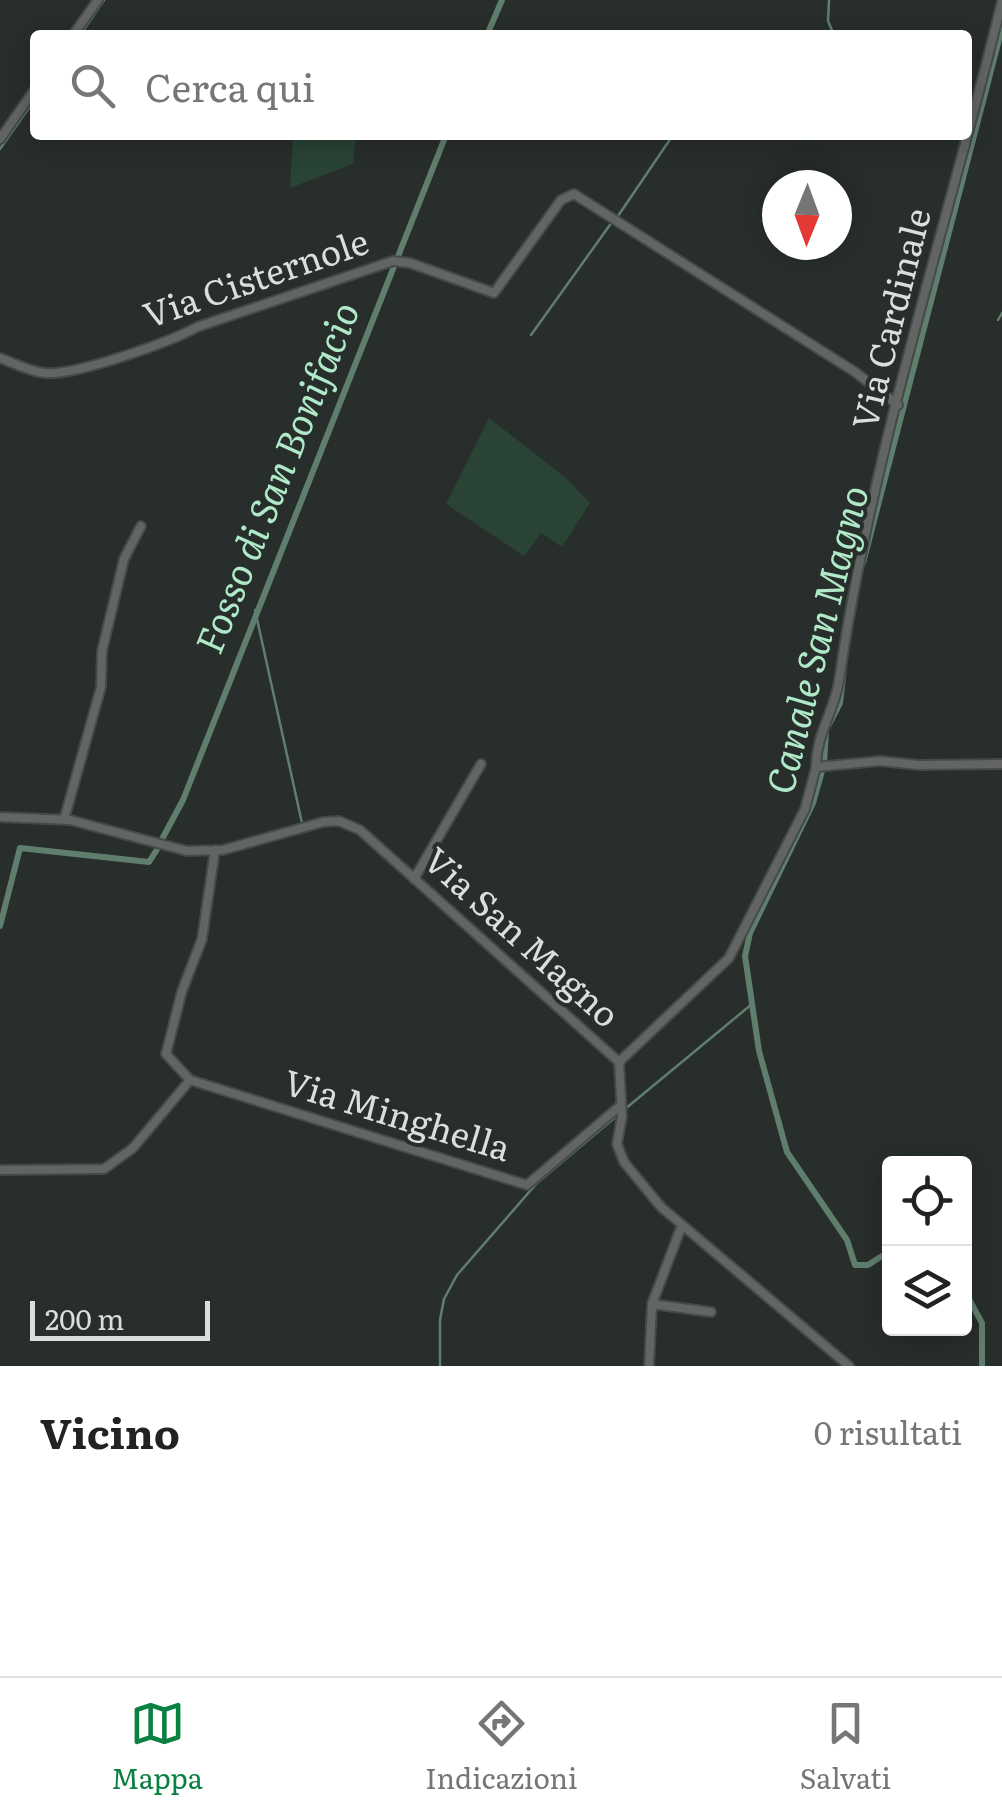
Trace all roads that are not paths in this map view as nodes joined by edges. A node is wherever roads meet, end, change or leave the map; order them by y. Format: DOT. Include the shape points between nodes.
graph roads {
  1 [pos="98,0"];
  2 [pos="1002,1"];
  3 [pos="77,30"];
  4 [pos="30,96"];
  5 [pos="972,117"];
  6 [pos="0,139"];
  7 [pos="966,140"];
  8 [pos="0,358"];
  9 [pos="898,404"];
  10 [pos="141,526"];
  11 [pos="481,764"];
  12 [pos="1002,764"];
  13 [pos="821,768"];
  14 [pos="0,818"];
  15 [pos="64,820"];
  16 [pos="216,850"];
  17 [pos="414,879"];
  18 [pos="619,1062"];
  19 [pos="190,1080"];
  20 [pos="622,1110"];
  21 [pos="0,1170"];
  22 [pos="682,1225"];
  23 [pos="652,1304"];
  24 [pos="710,1312"];
  25 [pos="648,1366"];
  26 [pos="849,1366"];
  1 -- 3 [label="street"];
  2 -- 5 [label="street, Via Cardinale"];
  4 -- 6 [label="street"];
  7 -- 9 [label="street, Via Cardinale"];
  8 -- 9 [label="street, Via Cisternole" via="40,372 65,371 396,260 494,294 562,200 574,194"];
  9 -- 13 [label="street, Via Cardinale" via="846,618 837,690 818,737"];
  10 -- 15 [label="street" via="124,559 102,651 102,687"];
  11 -- 17 [label="street"];
  12 -- 13 [label="street" via="880,761"];
  13 -- 18 [label="street, Via Cardinale" via="730,958"];
  14 -- 15 [label="street, Via San Magno"];
  15 -- 16 [label="street, Via San Magno" via="187,851"];
  16 -- 17 [label="street, Via San Magno" via="339,821 360,830"];
  16 -- 19 [label="street" via="202,940 166,1054"];
  17 -- 18 [label="street, Via San Magno"];
  18 -- 20 [label="street, Via San Magno"];
  19 -- 20 [label="street, Via Minghella" via="527,1185"];
  19 -- 21 [label="street" via="133,1148 104,1169"];
  20 -- 22 [label="street, Via San Magno" via="617,1144 624,1162"];
  22 -- 23 [label="street"];
  22 -- 26 [label="street, Via San Magno"];
  23 -- 24 [label="street"];
  23 -- 25 [label="street"];
}
